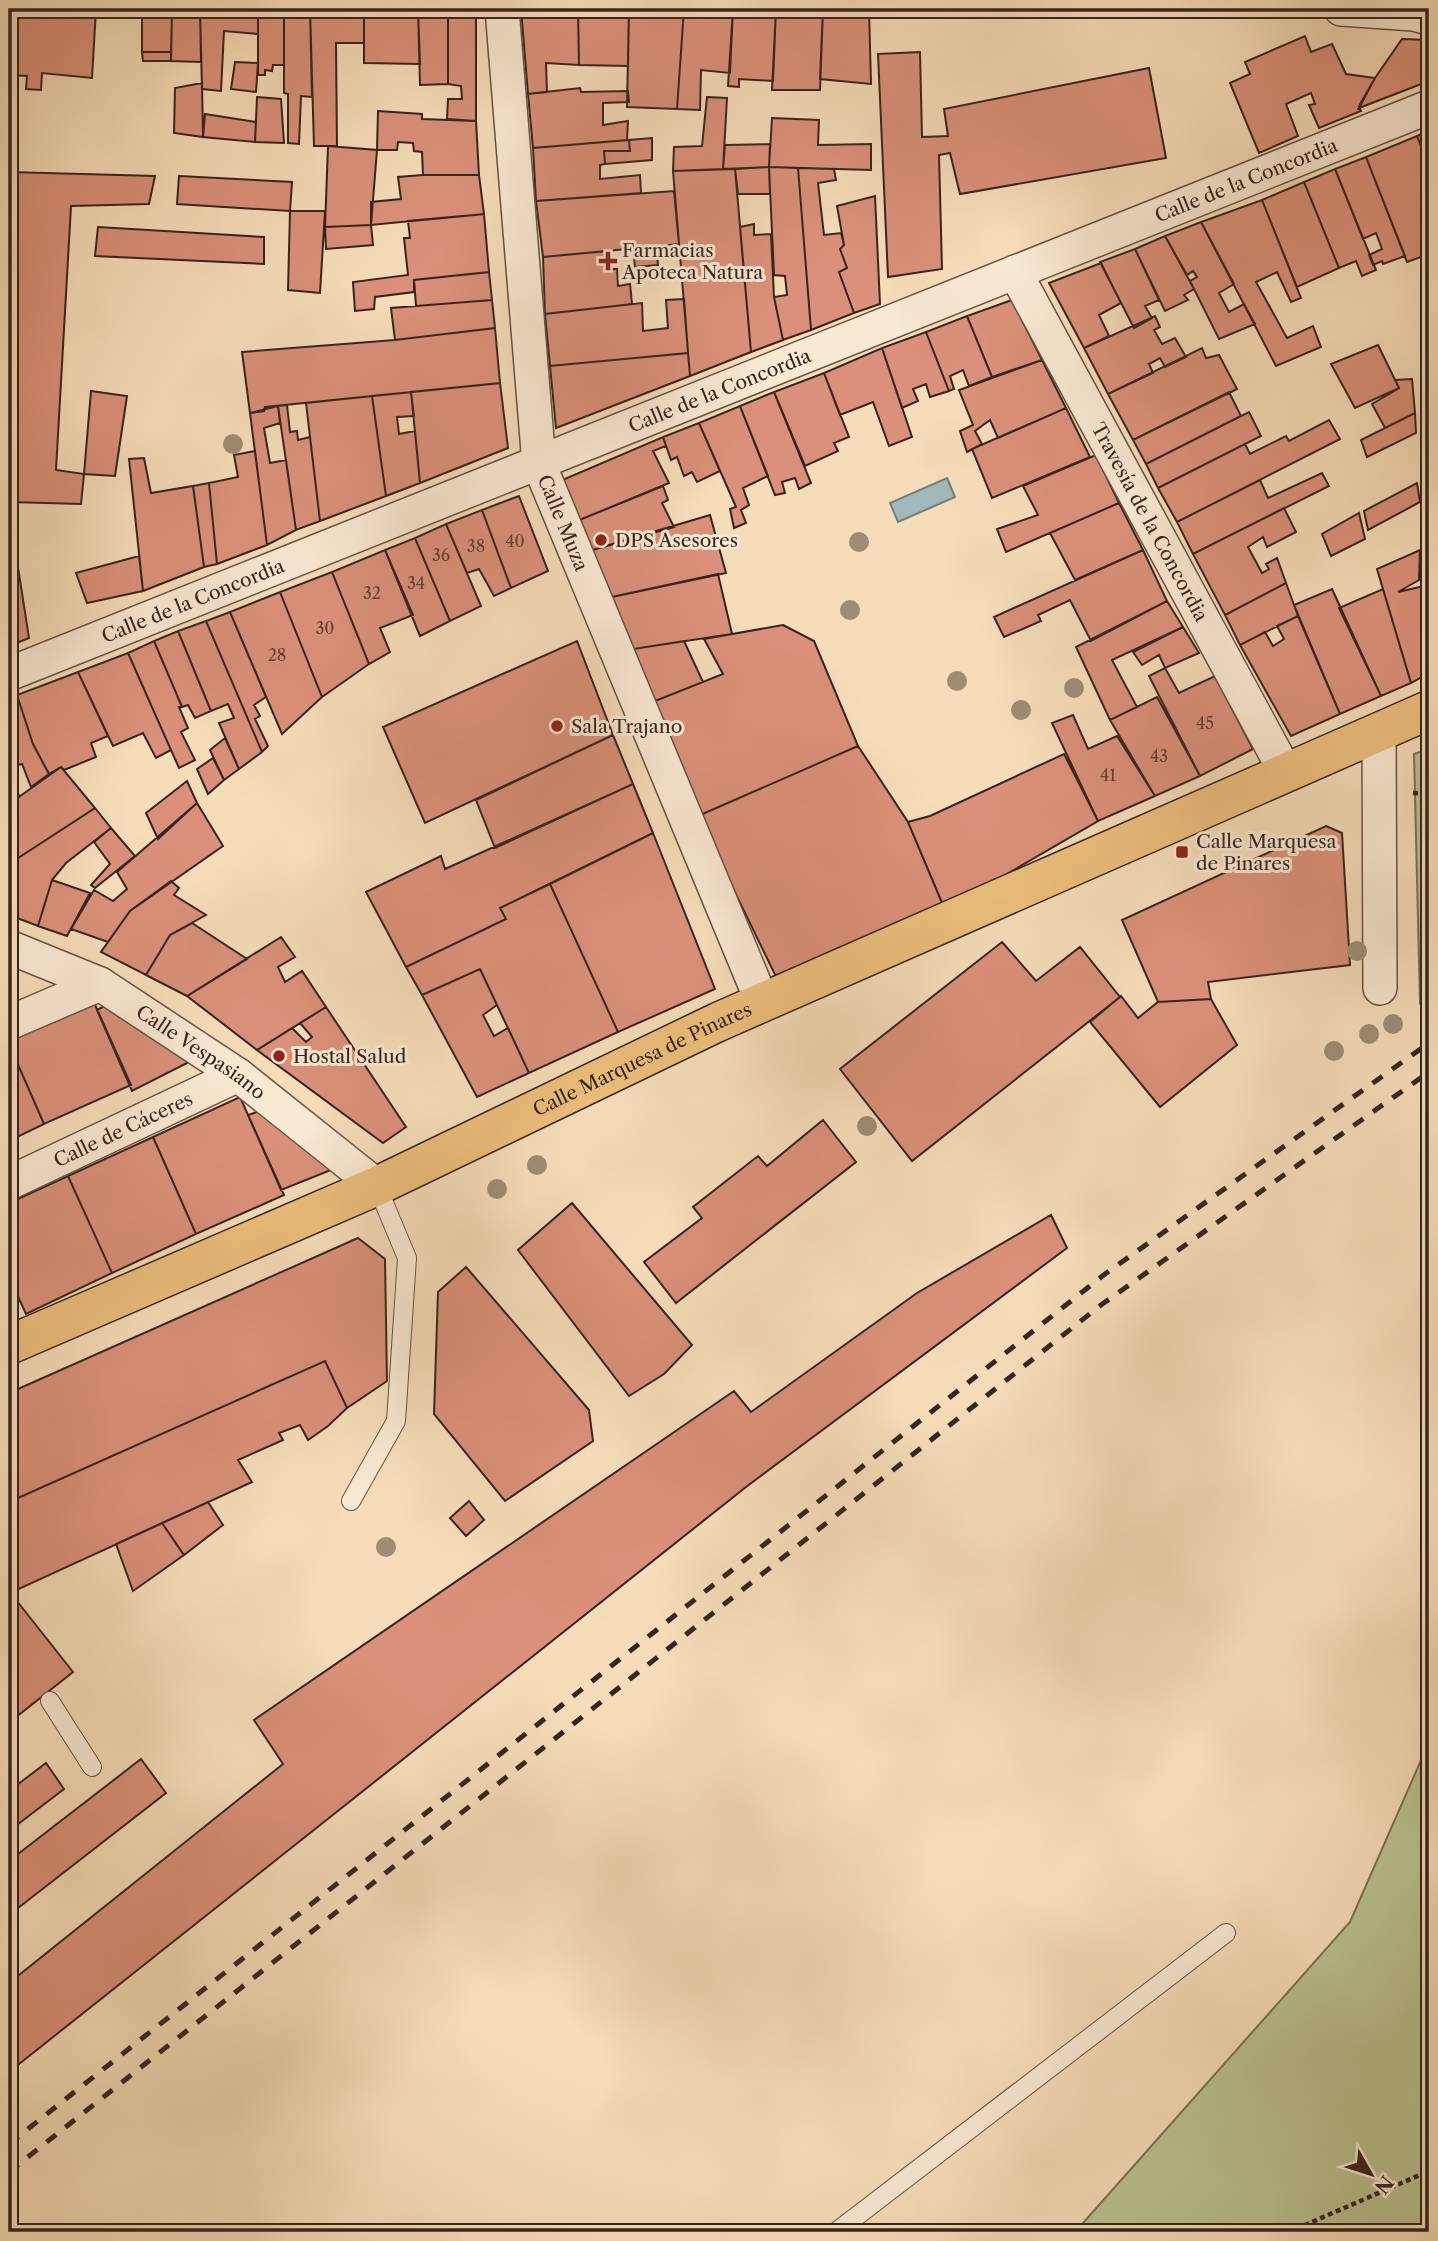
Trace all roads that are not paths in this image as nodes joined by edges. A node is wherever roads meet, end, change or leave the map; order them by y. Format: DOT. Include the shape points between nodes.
graph roads {
  1 [pos="502,9"];
  2 [pos="1341,9"];
  3 [pos="1429,18"];
  4 [pos="1429,107"];
  5 [pos="1015,272"];
  6 [pos="539,464"];
  7 [pos="9,674"];
  8 [pos="1429,710"];
  9 [pos="1378,730"];
  10 [pos="1286,771"];
  11 [pos="9,947"];
  12 [pos="100,984"];
  13 [pos="1380,988"];
  14 [pos="762,1004"];
  15 [pos="9,1023"];
  16 [pos="238,1075"];
  17 [pos="9,1183"];
  18 [pos="377,1186"];
  19 [pos="9,1345"];
  20 [pos="351,1501"];
  21 [pos="50,1701"];
  22 [pos="92,1767"];
  23 [pos="1226,1933"];
  24 [pos="836,2232"];
  1 -- 6 [label="street, Calle Muza"];
  2 -- 3 [label="street"];
  4 -- 5 [label="street, Calle de la Concordia"];
  5 -- 6 [label="street, Calle de la Concordia"];
  5 -- 10 [label="street, Travesía de la Concordia"];
  6 -- 7 [label="street, Calle de la Concordia"];
  6 -- 14 [label="street, Calle Muza"];
  8 -- 9 [label="main road, Calle Marquesa de Pinares"];
  9 -- 10 [label="main road, Calle Marquesa de Pinares"];
  9 -- 13 [label="street"];
  10 -- 14 [label="main road, Calle Marquesa de Pinares"];
  11 -- 12 [label="street, Calle Vespasiano"];
  12 -- 15 [label="street"];
  12 -- 16 [label="street, Calle Vespasiano"];
  14 -- 18 [label="main road, Calle Marquesa de Pinares"];
  16 -- 17 [label="street, Calle de Cáceres"];
  16 -- 18 [label="street, Calle Vespasiano"];
  18 -- 19 [label="main road, Calle Marquesa de Pinares"];
  18 -- 20 [label="lane" via="407,1258 396,1421"];
  21 -- 22 [label="lane"];
  23 -- 24 [label="lane"];
}
